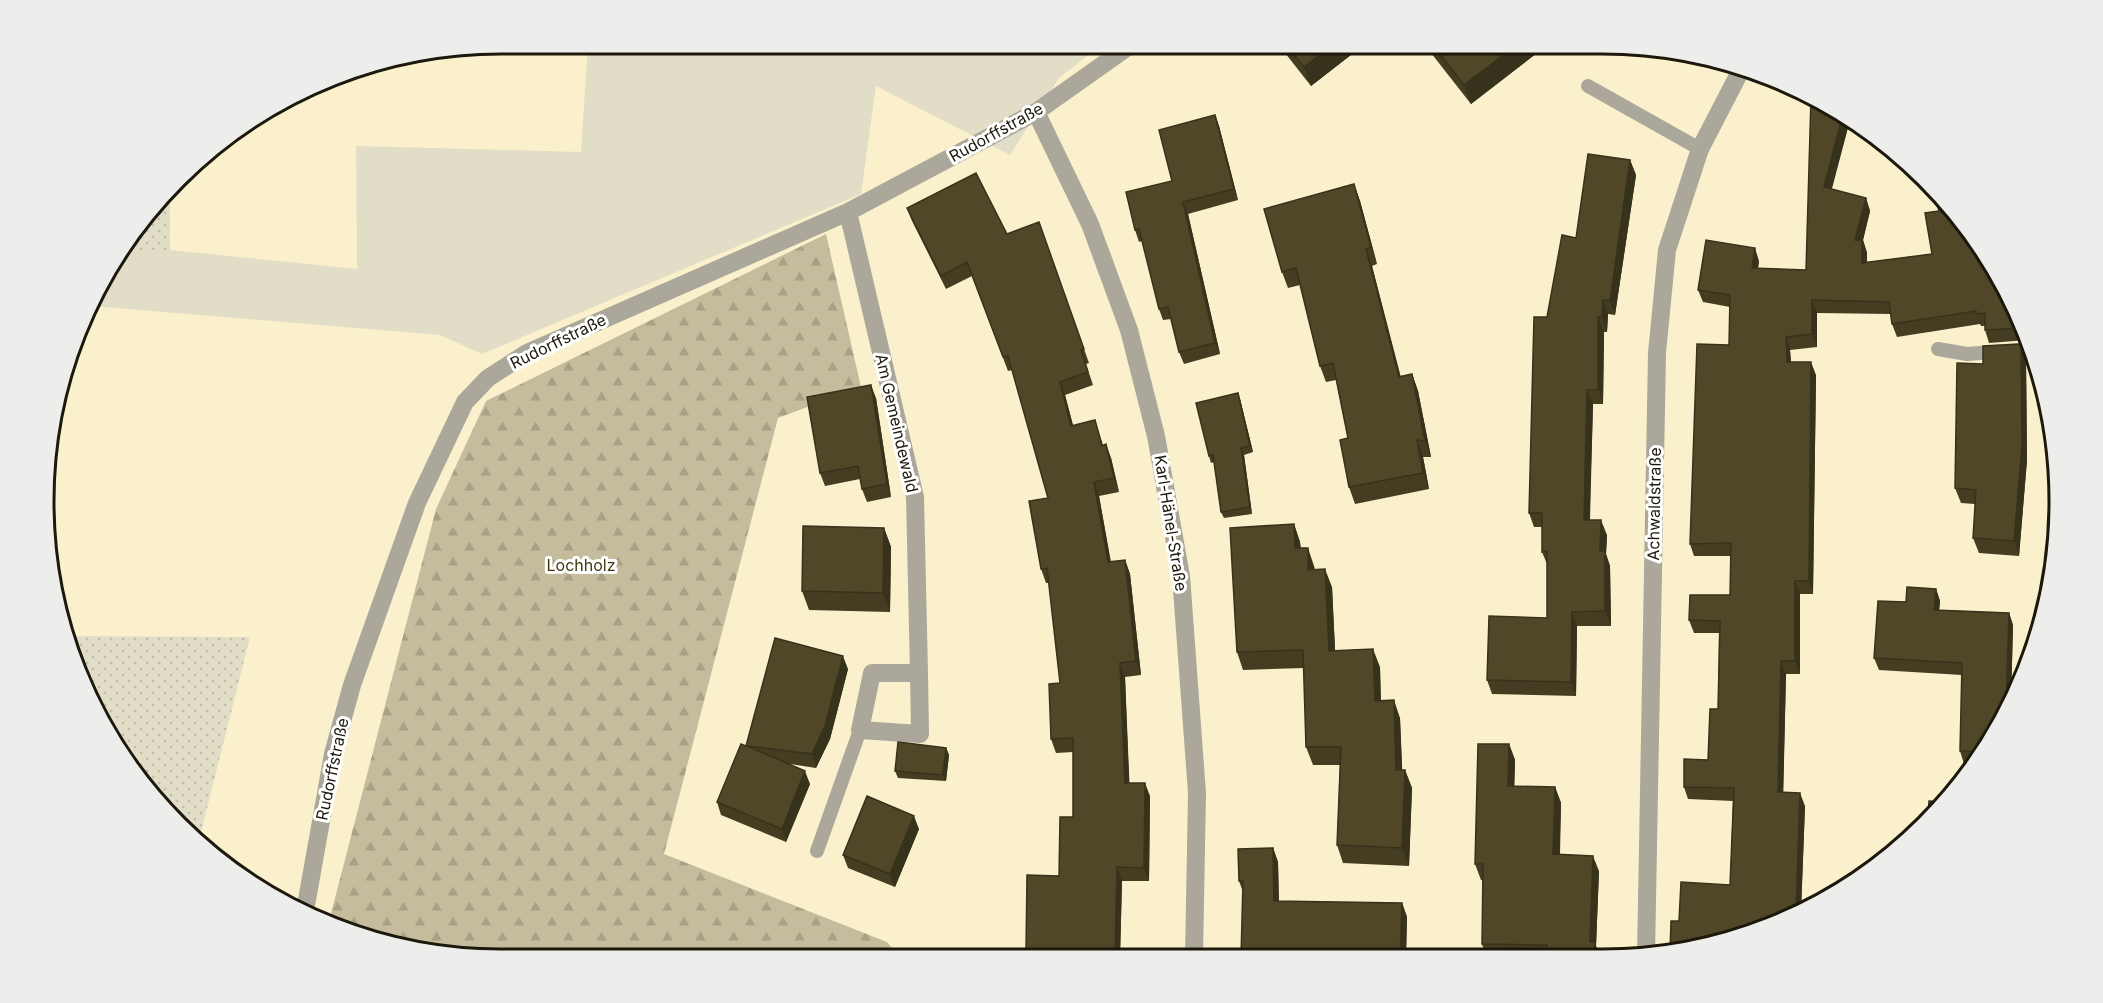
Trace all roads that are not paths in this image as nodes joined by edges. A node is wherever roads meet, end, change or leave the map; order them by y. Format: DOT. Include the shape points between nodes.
graph roads {
  1 [pos="1118,54"];
  2 [pos="1738,76"];
  3 [pos="1588,86"];
  4 [pos="1036,112"];
  5 [pos="1700,149"];
  6 [pos="848,212"];
  7 [pos="1938,349"];
  8 [pos="2022,350"];
  9 [pos="919,673"];
  10 [pos="860,730"];
  11 [pos="817,851"];
  12 [pos="306,904"];
  13 [pos="1646,946"];
  14 [pos="1194,949"];
  1 -- 4 [label="street, Rudorffstraße"];
  2 -- 5 [label="street, Achwaldstraße"];
  3 -- 5 [label="lane"];
  4 -- 6 [label="street, Rudorffstraße"];
  4 -- 14 [label="street, Karl-Hänel-Straße" via="1094,235 1129,330 1156,436 1181,576 1196,781"];
  5 -- 13 [label="street, Achwaldstraße" via="1667,250 1658,353"];
  6 -- 9 [label="street, Am Gemeindewald" via="915,497"];
  6 -- 12 [label="street, Rudorffstraße" via="527,353 488,378 465,402 417,503 352,685 333,754"];
  7 -- 8 [label="lane" via="1967,354"];
  9 -- 10 [label="street" via="872,673"];
  9 -- 10 [label="street, Am Gemeindewald" via="920,734"];
  10 -- 11 [label="lane"];
}
